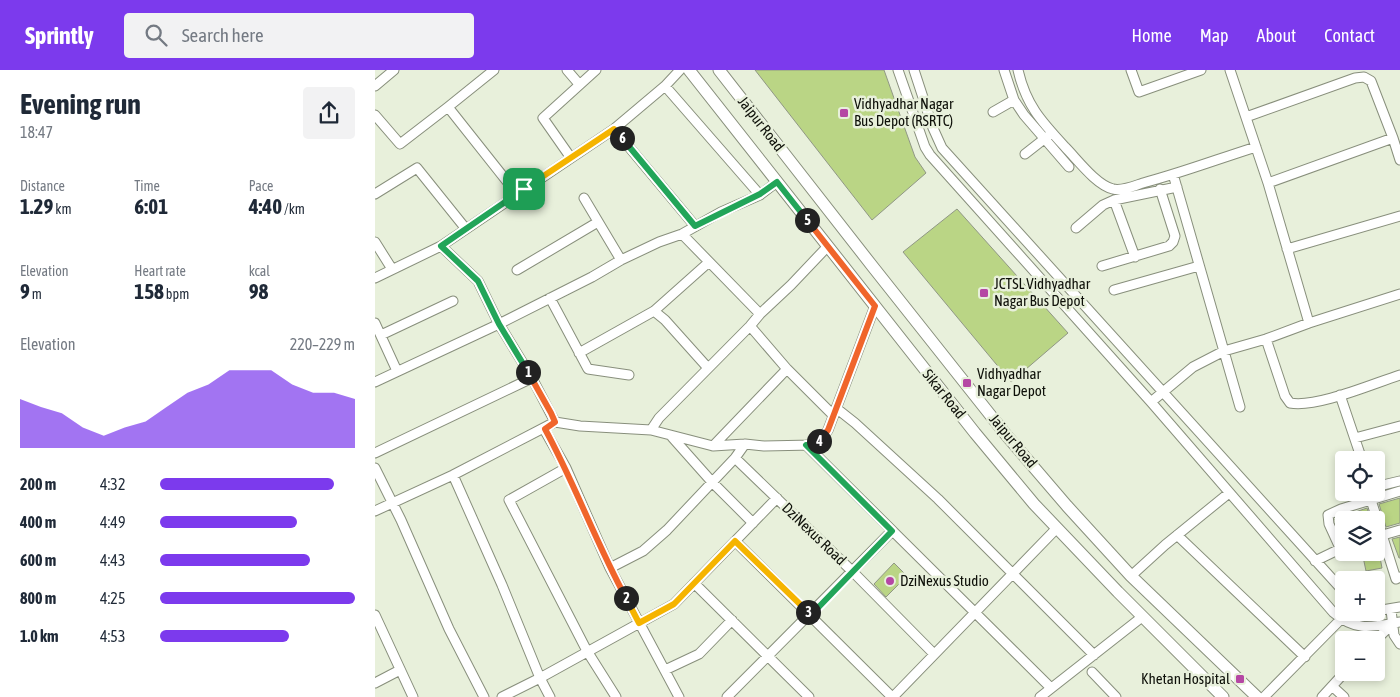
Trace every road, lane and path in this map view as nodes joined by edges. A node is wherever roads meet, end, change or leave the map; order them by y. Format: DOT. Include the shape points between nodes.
graph roads {
  1 [pos="394,70"];
  2 [pos="494,70"];
  3 [pos="567,70"];
  4 [pos="596,70"];
  5 [pos="680,70"];
  6 [pos="689,70"];
  7 [pos="719,70"];
  8 [pos="898,70"];
  9 [pos="914,70"];
  10 [pos="1004,70"];
  11 [pos="1018,70"];
  12 [pos="1131,70"];
  13 [pos="1201,70"];
  14 [pos="1230,70"];
  15 [pos="579,84"];
  16 [pos="375,86"];
  17 [pos="665,86"];
  18 [pos="1015,100"];
  19 [pos="449,107"];
  20 [pos="993,112"];
  21 [pos="375,115"];
  22 [pos="1246,117"];
  23 [pos="614,129"];
  24 [pos="1052,133"];
  25 [pos="1393,138"];
  26 [pos="1044,139"];
  27 [pos="1256,147"];
  28 [pos="1025,154"];
  29 [pos="571,158"];
  30 [pos="1400,160"];
  31 [pos="1069,167"];
  32 [pos="1173,174"];
  33 [pos="777,182"];
  34 [pos="1268,183"];
  35 [pos="1177,186"];
  36 [pos="1160,189"];
  37 [pos="375,194"];
  38 [pos="517,194"];
  39 [pos="760,194"];
  40 [pos="584,198"];
  41 [pos="1114,200"];
  42 [pos="1400,216"];
  43 [pos="598,222"];
  44 [pos="695,226"];
  45 [pos="1076,228"];
  46 [pos="466,229"];
  47 [pos="682,234"];
  48 [pos="375,242"];
  49 [pos="441,246"];
  50 [pos="828,246"];
  51 [pos="1287,249"];
  52 [pos="1135,257"];
  53 [pos="621,260"];
  54 [pos="709,262"];
  55 [pos="1102,266"];
  56 [pos="1199,266"];
  57 [pos="393,269"];
  58 [pos="517,270"];
  59 [pos="375,278"];
  60 [pos="1114,290"];
  61 [pos="1400,294"];
  62 [pos="550,298"];
  63 [pos="453,301"];
  64 [pos="875,306"];
  65 [pos="654,311"];
  66 [pos="761,314"];
  67 [pos="375,323"];
  68 [pos="1309,323"];
  69 [pos="499,324"];
  70 [pos="750,326"];
  71 [pos="381,335"];
  72 [pos="1265,339"];
  73 [pos="1223,352"];
  74 [pos="579,353"];
  75 [pos="708,368"];
  76 [pos="787,369"];
  77 [pos="397,371"];
  78 [pos="629,375"];
  79 [pos="1400,375"];
  80 [pos="532,378"];
  81 [pos="375,382"];
  82 [pos="1162,392"];
  83 [pos="1340,395"];
  84 [pos="1151,402"];
  85 [pos="1240,408"];
  86 [pos="834,412"];
  87 [pos="555,422"];
  88 [pos="1400,426"];
  89 [pos="545,429"];
  90 [pos="651,430"];
  91 [pos="672,437"];
  92 [pos="1355,438"];
  93 [pos="745,444"];
  94 [pos="806,445"];
  95 [pos="713,446"];
  96 [pos="1359,451"];
  97 [pos="375,453"];
  98 [pos="735,458"];
  99 [pos="375,468"];
  100 [pos="566,468"];
  101 [pos="453,475"];
  102 [pos="1400,481"];
  103 [pos="712,482"];
  104 [pos="1385,485"];
  105 [pos="1400,491"];
  106 [pos="1229,493"];
  107 [pos="1385,496"];
  108 [pos="777,498"];
  109 [pos="1368,501"];
  110 [pos="392,504"];
  111 [pos="375,511"];
  112 [pos="1336,511"];
  113 [pos="1335,512"];
  114 [pos="753,523"];
  115 [pos="1056,528"];
  116 [pos="1400,530"];
  117 [pos="892,531"];
  118 [pos="1385,534"];
  119 [pos="1177,535"];
  120 [pos="1335,535"];
  121 [pos="735,541"];
  122 [pos="1385,549"];
  123 [pos="1335,551"];
  124 [pos="1315,561"];
  125 [pos="610,568"];
  126 [pos="853,572"];
  127 [pos="1013,574"];
  128 [pos="1131,576"];
  129 [pos="1400,577"];
  130 [pos="1335,582"];
  131 [pos="694,583"];
  132 [pos="1396,609"];
  133 [pos="1335,613"];
  134 [pos="975,614"];
  135 [pos="811,615"];
  136 [pos="1142,617"];
  137 [pos="732,620"];
  138 [pos="376,621"];
  139 [pos="1340,621"];
  140 [pos="1351,621"];
  141 [pos="639,623"];
  142 [pos="1396,623"];
  143 [pos="1385,632"];
  144 [pos="1400,644"];
  145 [pos="587,651"];
  146 [pos="934,654"];
  147 [pos="1093,655"];
  148 [pos="769,656"];
  149 [pos="1305,657"];
  150 [pos="400,670"];
  151 [pos="665,670"];
  152 [pos="1092,672"];
  153 [pos="540,678"];
  154 [pos="1337,681"];
  155 [pos="375,683"];
  156 [pos="1332,686"];
  157 [pos="1051,688"];
  158 [pos="734,695"];
  159 [pos="413,697"];
  160 [pos="484,697"];
  161 [pos="502,697"];
  162 [pos="550,697"];
  163 [pos="616,697"];
  164 [pos="679,697"];
  165 [pos="809,697"];
  166 [pos="893,697"];
  167 [pos="1040,697"];
  168 [pos="1116,697"];
  169 [pos="1223,697"];
  170 [pos="1257,697"];
  171 [pos="1264,697"];
  172 [pos="1322,697"];
  173 [pos="1344,697"];
  1 -- 16 [label="street"];
  2 -- 19 [label="street"];
  3 -- 15 [label="street"];
  4 -- 15 [label="street"];
  5 -- 17 [label="street"];
  6 -- 33 [label="main road, Sikar Road"];
  7 -- 128 [label="main road, Jaipur Road" via="1007,436"];
  8 -- 84 [label="street" via="930,155"];
  9 -- 82 [label="street" via="942,148"];
  10 -- 18 [label="street"];
  11 -- 24 [label="street" via="1022,88 1033,110"];
  12 -- 13 [label="street" via="1139,92"];
  14 -- 22 [label="street"];
  15 -- 29 [label="street" via="543,118"];
  17 -- 23 [label="street"];
  17 -- 39 [label="street"];
  18 -- 20 [label="street"];
  18 -- 26 [label="street"];
  19 -- 21 [label="street" via="400,144"];
  19 -- 38 [label="street"];
  22 -- 25 [label="street" via="1364,77 1371,81"];
  22 -- 27 [label="street"];
  23 -- 29 [label="street"];
  23 -- 44 [label="street"];
  24 -- 26 [label="street"];
  24 -- 32 [label="street" via="1100,183 1113,189"];
  25 -- 30 [label="street"];
  25 -- 34 [label="street"];
  26 -- 28 [label="street"];
  26 -- 31 [label="street"];
  27 -- 32 [label="street"];
  27 -- 34 [label="street"];
  29 -- 38 [label="street"];
  32 -- 35 [label="street"];
  33 -- 39 [label="street"];
  33 -- 50 [label="main road, Sikar Road"];
  34 -- 51 [label="street"];
  35 -- 36 [label="street"];
  35 -- 56 [label="street"];
  36 -- 41 [label="street"];
  36 -- 52 [label="street" via="1175,236 1173,242"];
  37 -- 46 [label="street" via="417,168"];
  38 -- 46 [label="street"];
  39 -- 44 [label="street"];
  40 -- 43 [label="street"];
  41 -- 45 [label="street"];
  41 -- 52 [label="street"];
  42 -- 51 [label="street"];
  43 -- 53 [label="street"];
  43 -- 58 [label="street"];
  44 -- 47 [label="street"];
  46 -- 49 [label="street"];
  47 -- 53 [label="street"];
  47 -- 54 [label="street"];
  48 -- 57 [label="street"];
  49 -- 57 [label="street"];
  49 -- 69 [label="street" via="478,281"];
  50 -- 64 [label="main road, Sikar Road"];
  50 -- 66 [label="street"];
  51 -- 68 [label="street"];
  52 -- 55 [label="street"];
  53 -- 62 [label="street"];
  54 -- 65 [label="street"];
  54 -- 66 [label="street"];
  56 -- 60 [label="street"];
  56 -- 73 [label="street"];
  57 -- 59 [label="street"];
  61 -- 68 [label="street"];
  62 -- 69 [label="street"];
  62 -- 74 [label="street"];
  63 -- 71 [label="street"];
  64 -- 86 [label="street"];
  64 -- 115 [label="main road, Sikar Road" via="975,433"];
  65 -- 74 [label="street"];
  65 -- 75 [label="street"];
  66 -- 70 [label="street"];
  67 -- 71 [label="street"];
  68 -- 72 [label="street"];
  69 -- 77 [label="street"];
  69 -- 80 [label="street"];
  70 -- 75 [label="street"];
  70 -- 76 [label="street"];
  71 -- 77 [label="street"];
  72 -- 73 [label="street"];
  72 -- 83 [label="street" via="1290,403 1299,405"];
  73 -- 82 [label="street" via="1193,367"];
  73 -- 85 [label="street"];
  74 -- 78 [label="street" via="588,369"];
  75 -- 90 [label="street"];
  76 -- 86 [label="street"];
  76 -- 95 [label="street"];
  77 -- 81 [label="street"];
  79 -- 83 [label="street"];
  80 -- 87 [label="street"];
  80 -- 97 [label="street"];
  82 -- 84 [label="street"];
  82 -- 124 [label="street"];
  83 -- 92 [label="street"];
  84 -- 106 [label="street"];
  86 -- 94 [label="street" via="822,438"];
  86 -- 127 [label="street" via="855,423"];
  87 -- 89 [label="street"];
  87 -- 90 [label="street"];
  88 -- 92 [label="street"];
  89 -- 100 [label="street"];
  89 -- 101 [label="street"];
  90 -- 91 [label="street"];
  91 -- 95 [label="street"];
  91 -- 103 [label="street"];
  92 -- 96 [label="street"];
  93 -- 94 [label="street"];
  93 -- 95 [label="street"];
  93 -- 98 [label="street"];
  94 -- 117 [label="street"];
  98 -- 103 [label="street"];
  98 -- 108 [label="street, DziNexus Road"];
  99 -- 110 [label="street"];
  100 -- 125 [label="street"];
  100 -- 145 [label="street" via="509,500"];
  101 -- 110 [label="street"];
  101 -- 153 [label="street"];
  102 -- 104 [label="street"];
  103 -- 114 [label="street"];
  103 -- 125 [label="street" via="643,551"];
  105 -- 107 [label="street"];
  106 -- 119 [label="street"];
  106 -- 133 [label="street"];
  108 -- 114 [label="street"];
  108 -- 126 [label="street, DziNexus Road"];
  109 -- 112 [label="street"];
  110 -- 111 [label="street"];
  110 -- 160 [label="street"];
  113 -- 120 [label="street" via="1327,515"];
  114 -- 121 [label="street"];
  115 -- 127 [label="street"];
  115 -- 136 [label="main road, Sikar Road"];
  116 -- 118 [label="street"];
  117 -- 126 [label="street"];
  117 -- 134 [label="street"];
  119 -- 128 [label="street"];
  119 -- 149 [label="street"];
  121 -- 131 [label="street"];
  121 -- 135 [label="street"];
  122 -- 129 [label="street" via="1396,579"];
  123 -- 124 [label="street"];
  124 -- 130 [label="street"];
  125 -- 141 [label="street"];
  126 -- 135 [label="street"];
  126 -- 146 [label="street, DziNexus Road"];
  127 -- 134 [label="street"];
  127 -- 147 [label="street"];
  128 -- 170 [label="main road, Jaipur Road"];
  131 -- 137 [label="street"];
  131 -- 141 [label="street" via="674,604"];
  132 -- 142 [label="street"];
  134 -- 146 [label="street"];
  134 -- 157 [label="street"];
  135 -- 148 [label="street"];
  135 -- 166 [label="street"];
  136 -- 147 [label="street"];
  136 -- 169 [label="main road, Sikar Road"];
  137 -- 148 [label="street"];
  137 -- 151 [label="street" via="699,654"];
  138 -- 150 [label="street"];
  139 -- 149 [label="street"];
  140 -- 142 [label="street" via="1358,627"];
  141 -- 145 [label="street"];
  141 -- 151 [label="street"];
  142 -- 143 [label="street"];
  142 -- 144 [label="street" via="1394,635"];
  145 -- 153 [label="street"];
  145 -- 163 [label="street"];
  146 -- 166 [label="street"];
  147 -- 157 [label="street"];
  148 -- 158 [label="street"];
  148 -- 165 [label="street"];
  149 -- 171 [label="street"];
  150 -- 155 [label="street"];
  150 -- 159 [label="street"];
  151 -- 164 [label="street"];
  152 -- 168 [label="street"];
  153 -- 161 [label="street"];
  153 -- 162 [label="street"];
  154 -- 156 [label="street"];
  156 -- 172 [label="street"];
  156 -- 173 [label="street"];
  157 -- 167 [label="street"];
}
